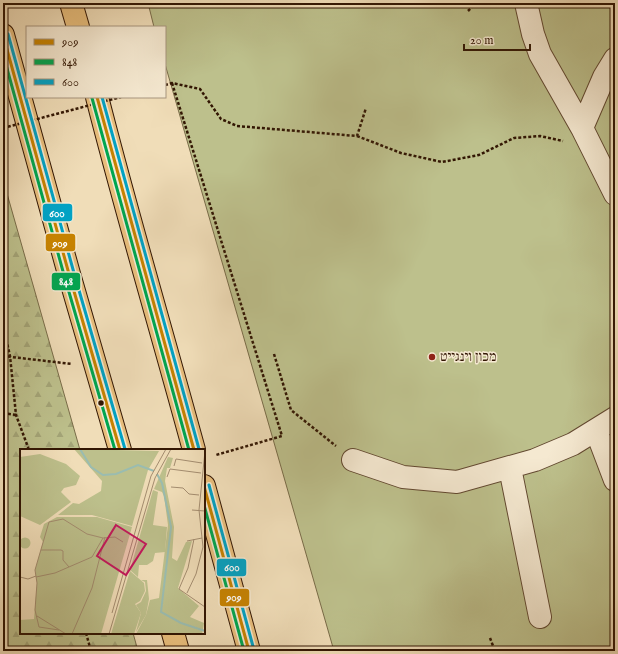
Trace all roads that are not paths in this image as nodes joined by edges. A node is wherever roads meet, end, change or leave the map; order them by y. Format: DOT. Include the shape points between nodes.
graph roads {
  1 [pos="70,3"];
  2 [pos="526,3"];
  3 [pos="78,26"];
  4 [pos="3,35"];
  5 [pos="615,58"];
  6 [pos="97,98"];
  7 [pos="582,128"];
  8 [pos="615,194"];
  9 [pos="615,418"];
  10 [pos="596,430"];
  11 [pos="120,449"];
  12 [pos="202,449"];
  13 [pos="353,460"];
  14 [pos="510,468"];
  15 [pos="615,480"];
  16 [pos="205,490"];
  17 [pos="540,617"];
  18 [pos="173,634"];
  19 [pos="178,651"];
  20 [pos="250,651"];
  1 -- 3 [label="highway"];
  2 -- 7 [label="street" via="540,54"];
  4 -- 11 [label="highway"];
  5 -- 7 [label="street"];
  6 -- 12 [label="highway" via="120,188 150,289"];
  7 -- 8 [label="street"];
  9 -- 10 [label="street"];
  10 -- 14 [label="street" via="573,444"];
  10 -- 15 [label="street"];
  13 -- 14 [label="street" via="403,477 457,482"];
  14 -- 17 [label="street"];
  16 -- 20 [label="highway"];
  18 -- 19 [label="highway"];
}
